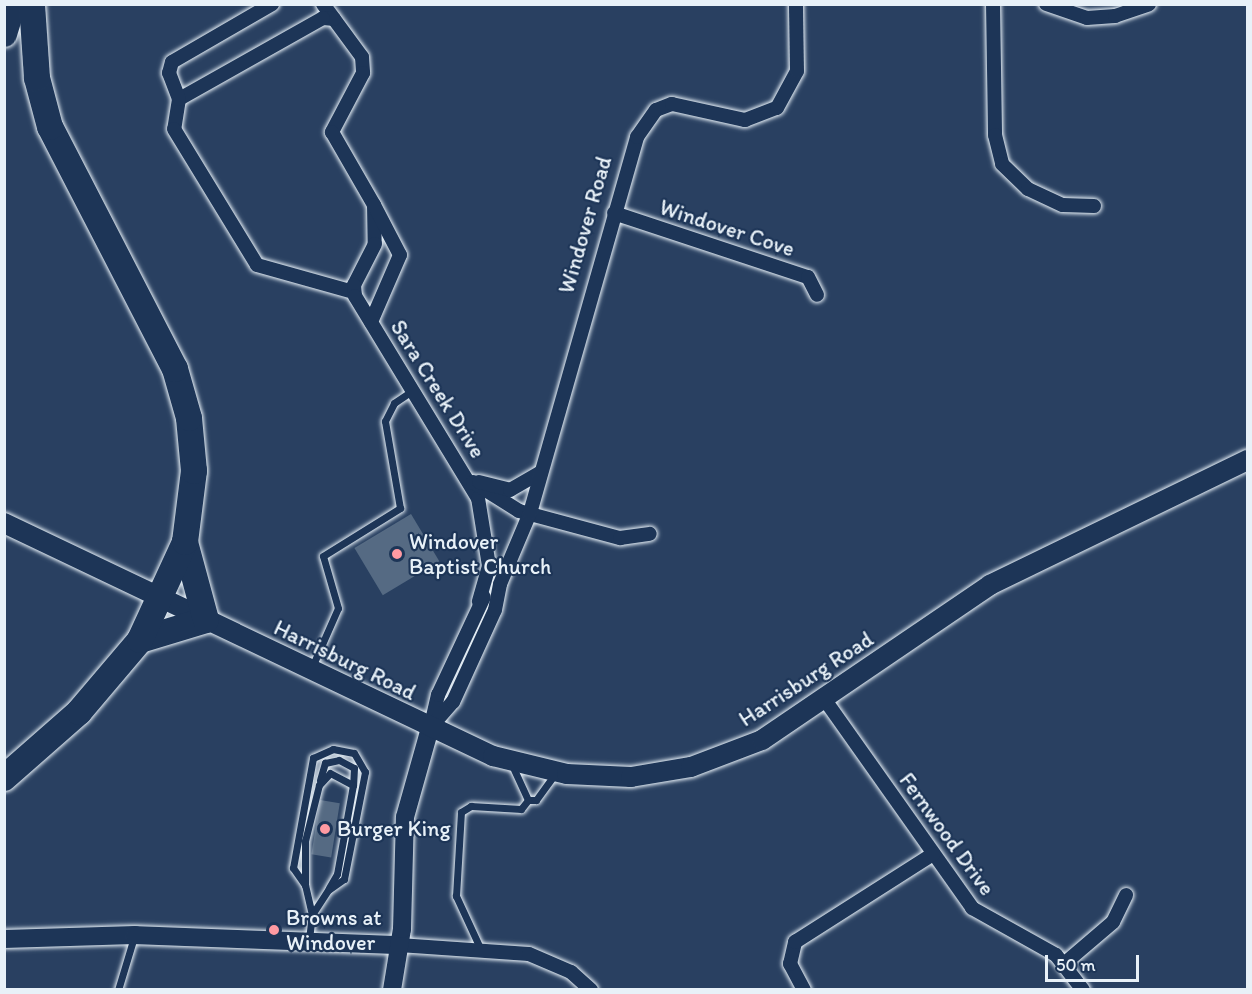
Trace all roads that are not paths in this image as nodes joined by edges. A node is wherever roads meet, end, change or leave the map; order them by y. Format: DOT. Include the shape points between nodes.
graph roads {
  1 [pos="13,4"];
  2 [pos="32,4"];
  3 [pos="272,4"];
  4 [pos="323,4"];
  5 [pos="796,4"];
  6 [pos="993,4"];
  7 [pos="1046,4"];
  8 [pos="1149,4"];
  9 [pos="334,19"];
  10 [pos="4,34"];
  11 [pos="179,99"];
  12 [pos="374,205"];
  13 [pos="1094,206"];
  14 [pos="614,213"];
  15 [pos="397,243"];
  16 [pos="375,244"];
  17 [pos="354,292"];
  18 [pos="818,295"];
  19 [pos="370,322"];
  20 [pos="413,390"];
  21 [pos="1248,460"];
  22 [pos="540,473"];
  23 [pos="469,478"];
  24 [pos="530,513"];
  25 [pos="4,523"];
  26 [pos="650,534"];
  27 [pos="185,542"];
  28 [pos="500,584"];
  29 [pos="158,597"];
  30 [pos="478,602"];
  31 [pos="206,620"];
  32 [pos="140,640"];
  33 [pos="311,670"];
  34 [pos="825,700"];
  35 [pos="430,728"];
  36 [pos="510,760"];
  37 [pos="556,772"];
  38 [pos="4,778"];
  39 [pos="353,784"];
  40 [pos="319,785"];
  41 [pos="528,800"];
  42 [pos="933,854"];
  43 [pos="305,885"];
  44 [pos="328,890"];
  45 [pos="1126,895"];
  46 [pos="312,915"];
  47 [pos="135,935"];
  48 [pos="4,939"];
  49 [pos="309,942"];
  50 [pos="399,945"];
  51 [pos="482,951"];
  52 [pos="1065,963"];
  53 [pos="118,990"];
  54 [pos="392,990"];
  55 [pos="591,990"];
  56 [pos="804,990"];
  57 [pos="1083,990"];
  1 -- 10 [label="highway"];
  2 -- 27 [label="highway" via="37,78 50,127 164,343 184,397 194,471"];
  3 -- 11 [label="street" via="172,62 169,73"];
  4 -- 9 [label="street"];
  5 -- 14 [label="street, Windover Road" via="796,71 786,98 764,116 745,120 681,104 656,110 637,137"];
  6 -- 13 [label="street" via="995,135 1002,164 1028,189 1063,205"];
  7 -- 8 [label="street" via="1087,18 1115,16"];
  9 -- 11 [label="street" via="323,18"];
  9 -- 12 [label="street" via="363,65 334,121 333,141"];
  11 -- 17 [label="street" via="175,134 257,266"];
  12 -- 15 [label="street"];
  12 -- 16 [label="street"];
  14 -- 18 [label="street, Windover Cove" via="808,277"];
  14 -- 22 [label="street, Windover Road"];
  15 -- 16 [label="street"];
  15 -- 19 [label="street" via="398,263"];
  16 -- 17 [label="street"];
  17 -- 19 [label="street, Sara Creek Drive"];
  19 -- 20 [label="street, Sara Creek Drive"];
  20 -- 23 [label="street, Sara Creek Drive"];
  20 -- 33 [label="lane" via="394,403 385,421 400,508 323,556 338,608"];
  21 -- 34 [label="main road, Harrisburg Road" via="990,585"];
  22 -- 23 [label="street, Sara Creek Drive" via="522,486 502,490"];
  22 -- 24 [label="street, Windover Road"];
  23 -- 24 [label="street, Sara Creek Drive" via="492,499"];
  23 -- 30 [label="street, Sara Creek Drive" via="487,534 489,566"];
  24 -- 26 [label="street, Sara Creek Drive" via="620,538"];
  24 -- 28 [label="street, Windover Road"];
  25 -- 29 [label="main road, Harrisburg Road"];
  27 -- 29 [label="highway"];
  27 -- 31 [label="highway"];
  28 -- 30 [label="street, Windover Road"];
  28 -- 35 [label="street, Windover Road" via="495,610 453,702"];
  29 -- 31 [label="main road, Harrisburg Road"];
  29 -- 32 [label="highway"];
  30 -- 35 [label="street, Windover Road"];
  31 -- 32 [label="highway"];
  31 -- 33 [label="main road, Harrisburg Road"];
  32 -- 38 [label="highway" via="79,712"];
  33 -- 35 [label="main road, Harrisburg Road"];
  34 -- 37 [label="main road, Harrisburg Road" via="762,740 691,767 631,777"];
  34 -- 42 [label="street, Fernwood Drive"];
  35 -- 36 [label="main road, Harrisburg Road"];
  35 -- 50 [label="street, Windover Road" via="405,817"];
  36 -- 37 [label="main road, Harrisburg Road"];
  36 -- 41 [label="lane"];
  37 -- 41 [label="lane" via="536,800"];
  39 -- 40 [label="lane" via="330,773"];
  39 -- 40 [label="lane" via="354,768 331,760 325,763"];
  39 -- 44 [label="lane" via="337,874"];
  40 -- 43 [label="lane" via="301,861"];
  41 -- 51 [label="lane" via="521,809 471,806 461,812 456,896"];
  42 -- 52 [label="street, Fernwood Drive" via="972,908"];
  42 -- 56 [label="street" via="795,942 790,964"];
  43 -- 44 [label="lane" via="293,868 314,758 333,749 354,753 365,772 344,879"];
  43 -- 46 [label="lane"];
  44 -- 46 [label="lane"];
  45 -- 52 [label="street" via="1113,922"];
  46 -- 49 [label="lane"];
  47 -- 48 [label="street"];
  47 -- 49 [label="street"];
  47 -- 53 [label="lane"];
  49 -- 50 [label="street"];
  50 -- 51 [label="street"];
  50 -- 54 [label="street, Windover Road"];
  51 -- 55 [label="street" via="549,960"];
  52 -- 57 [label="street, Fernwood Drive"];
}
